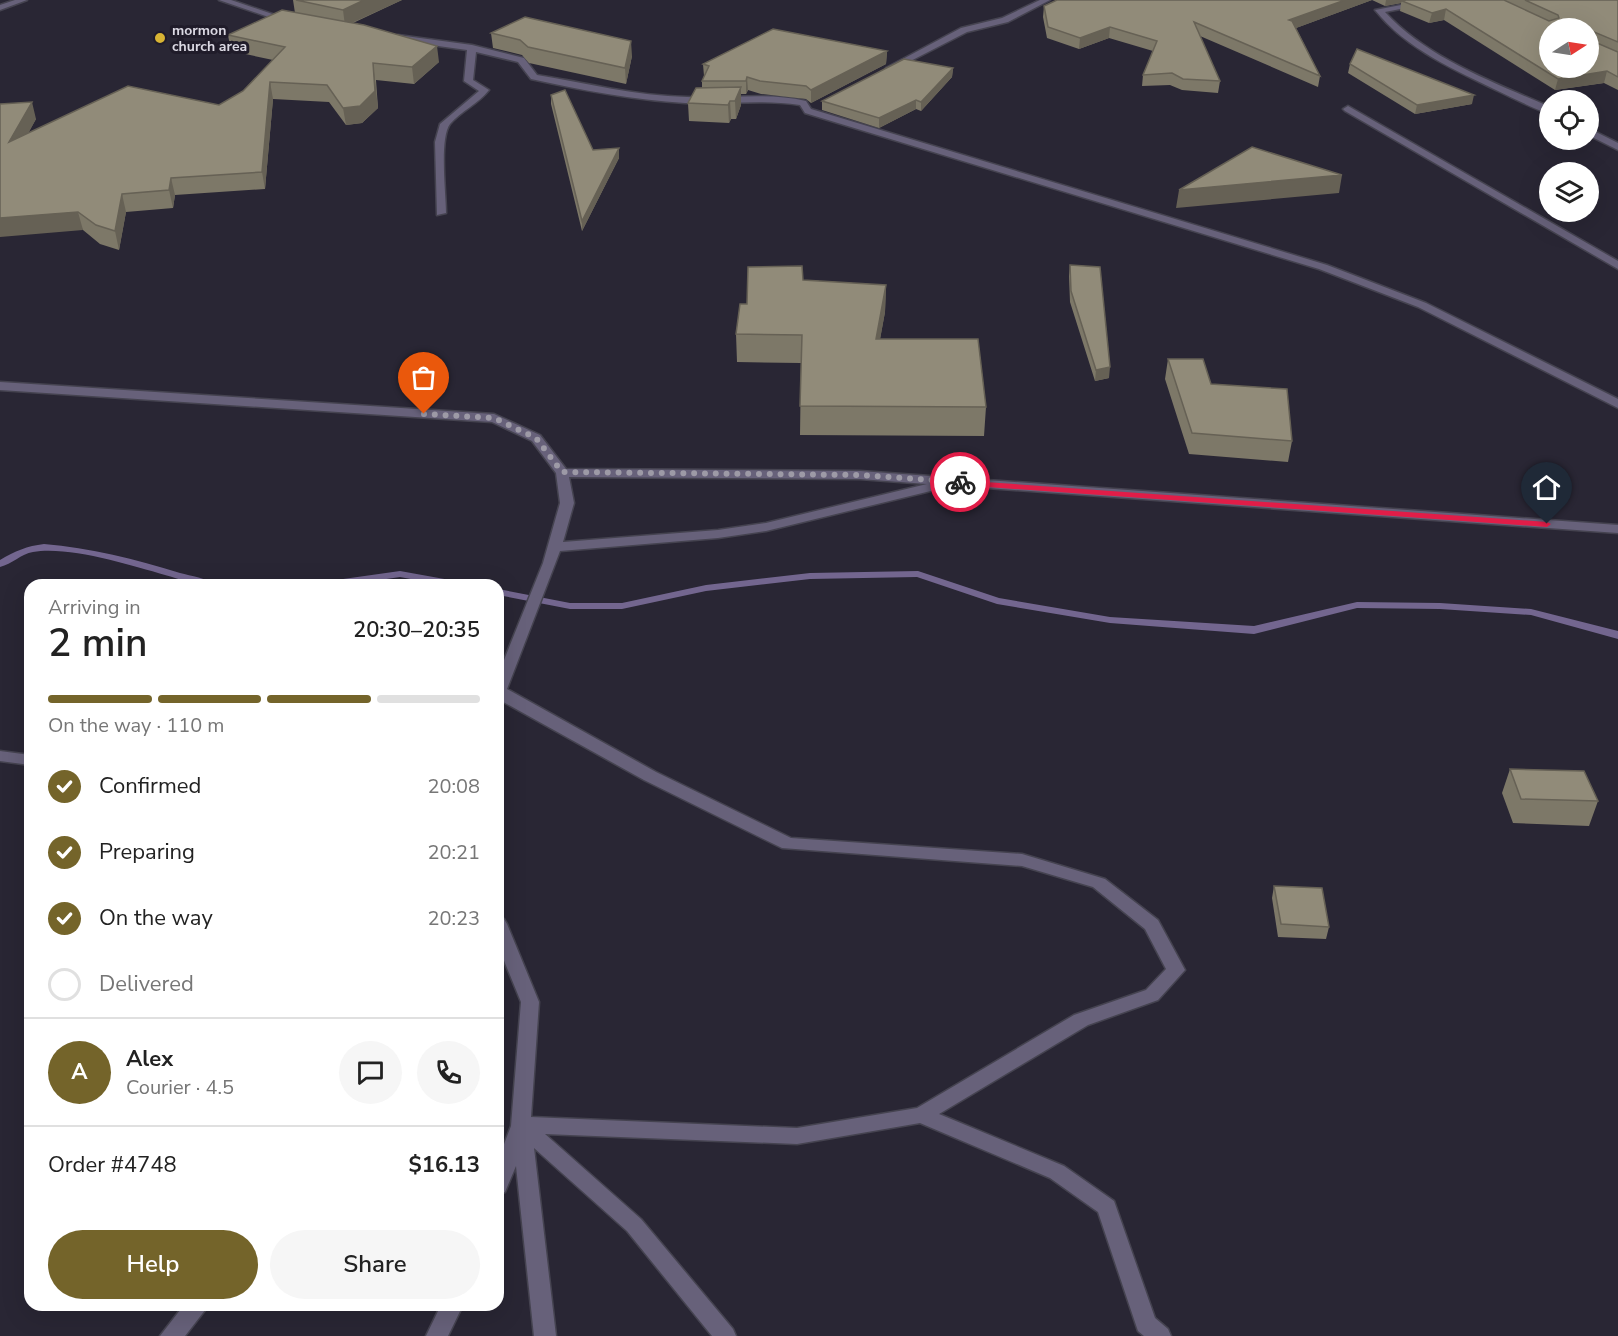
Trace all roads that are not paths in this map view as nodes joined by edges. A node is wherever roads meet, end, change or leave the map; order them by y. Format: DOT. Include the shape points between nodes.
graph roads {
  1 [pos="23,0"];
  2 [pos="223,0"];
  3 [pos="1046,0"];
  4 [pos="1442,0"];
  5 [pos="1380,2"];
  6 [pos="1402,6"];
  7 [pos="0,8"];
  8 [pos="302,25"];
  9 [pos="393,37"];
  10 [pos="472,48"];
  11 [pos="881,73"];
  12 [pos="819,106"];
  13 [pos="1539,106"];
  14 [pos="1348,109"];
  15 [pos="808,111"];
  16 [pos="1599,137"];
  17 [pos="1618,147"];
  18 [pos="441,213"];
  19 [pos="1618,266"];
  20 [pos="0,386"];
  21 [pos="1618,404"];
  22 [pos="562,472"];
  23 [pos="952,482"];
  24 [pos="1618,529"];
  25 [pos="554,547"];
  26 [pos="504,679"];
  27 [pos="504,696"];
  28 [pos="0,756"];
  29 [pos="24,759"];
  30 [pos="504,939"];
  31 [pos="921,1115"];
  32 [pos="521,1125"];
  33 [pos="504,1169"];
  34 [pos="193,1311"];
  35 [pos="449,1311"];
  36 [pos="171,1336"];
  37 [pos="437,1336"];
  38 [pos="545,1336"];
  39 [pos="725,1336"];
  40 [pos="1160,1336"];
  1 -- 7 [label="street"];
  2 -- 8 [label="street"];
  3 -- 11 [label="street" via="1005,20 964,30"];
  4 -- 6 [label="street"];
  5 -- 6 [label="street"];
  6 -- 13 [label="street" via="1378,10 1403,35"];
  9 -- 10 [label="street"];
  10 -- 15 [label="street" via="521,60 534,77 670,99 785,99 803,103"];
  10 -- 18 [label="street" via="468,81 484,90 445,124 440,141"];
  12 -- 15 [label="street"];
  14 -- 19 [label="street"];
  15 -- 21 [label="street" via="1323,267 1422,305"];
  16 -- 17 [label="street"];
  20 -- 22 [label="street" via="494,418 536,438"];
  22 -- 23 [label="street" via="860,475"];
  22 -- 25 [label="street" via="567,503"];
  23 -- 24 [label="street"];
  23 -- 25 [label="street" via="766,527"];
  25 -- 26 [label="street"];
  27 -- 31 [label="street" via="650,776 788,844 1022,860 1099,883 1152,925 1176,970 1152,995 1081,1020"];
  28 -- 29 [label="street"];
  30 -- 32 [label="street" via="530,1002"];
  31 -- 32 [label="street" via="797,1136"];
  31 -- 40 [label="street" via="1057,1172 1107,1207 1146,1324"];
  32 -- 33 [label="street"];
  32 -- 38 [label="street"];
  32 -- 39 [label="street" via="634,1225"];
  34 -- 36 [label="street"];
  35 -- 37 [label="street"];
}
